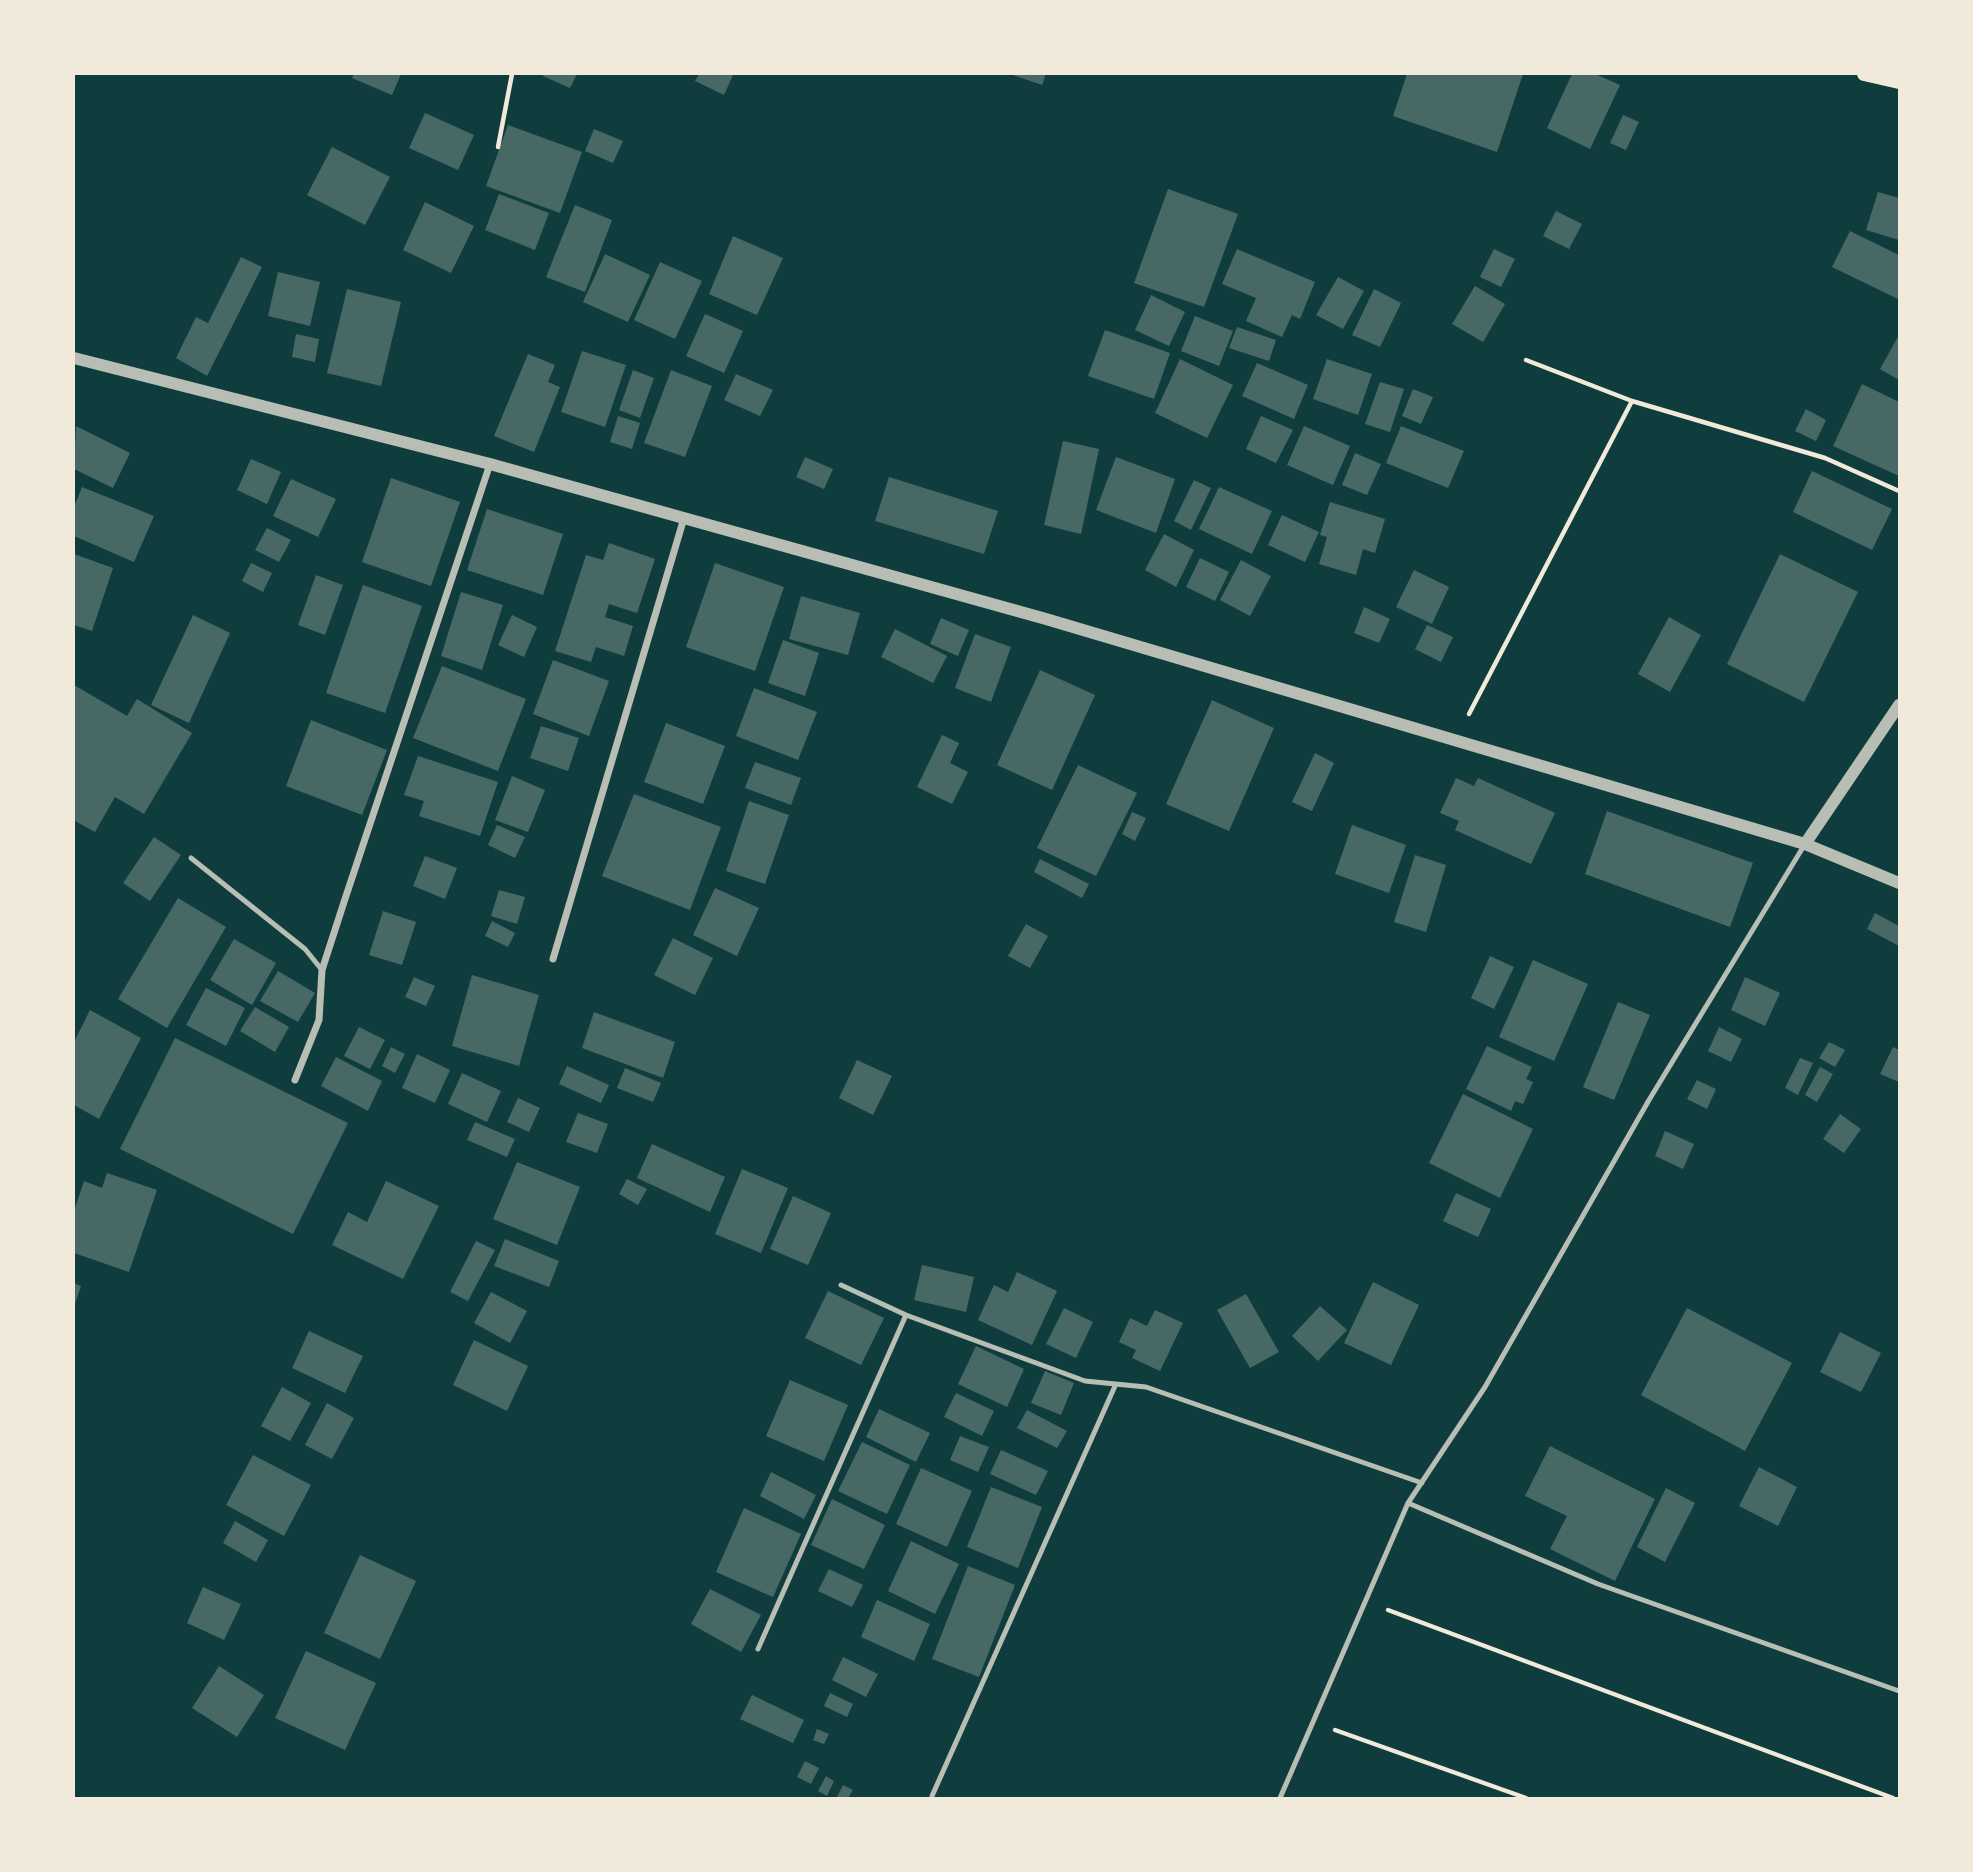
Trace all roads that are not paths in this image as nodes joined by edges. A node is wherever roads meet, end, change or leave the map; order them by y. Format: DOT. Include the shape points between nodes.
graph roads {
  1 [pos="1864,74"];
  2 [pos="1899,82"];
  3 [pos="74,358"];
  4 [pos="490,464"];
  5 [pos="684,518"];
  6 [pos="1899,705"];
  7 [pos="1805,844"];
  8 [pos="191,858"];
  9 [pos="1899,883"];
  10 [pos="553,959"];
  11 [pos="322,970"];
  12 [pos="295,1080"];
  13 [pos="841,1285"];
  14 [pos="906,1315"];
  15 [pos="1115,1386"];
  16 [pos="1422,1483"];
  17 [pos="1408,1503"];
  18 [pos="758,1649"];
  19 [pos="1899,1691"];
  20 [pos="932,1796"];
  21 [pos="1280,1798"];
  1 -- 2 [label="main road"];
  3 -- 4 [label="street"];
  4 -- 5 [label="street"];
  4 -- 11 [label="street"];
  5 -- 7 [label="street" via="1046,619"];
  5 -- 10 [label="street"];
  6 -- 7 [label="street"];
  7 -- 9 [label="street"];
  7 -- 16 [label="lane" via="1649,1100 1485,1387"];
  8 -- 11 [label="lane" via="305,948"];
  11 -- 12 [label="street" via="319,1020"];
  13 -- 14 [label="lane"];
  14 -- 15 [label="lane" via="1084,1381"];
  14 -- 18 [label="lane"];
  15 -- 16 [label="lane" via="1146,1388"];
  15 -- 20 [label="lane"];
  16 -- 17 [label="lane"];
  17 -- 19 [label="lane" via="1598,1584"];
  17 -- 21 [label="lane"];
}
